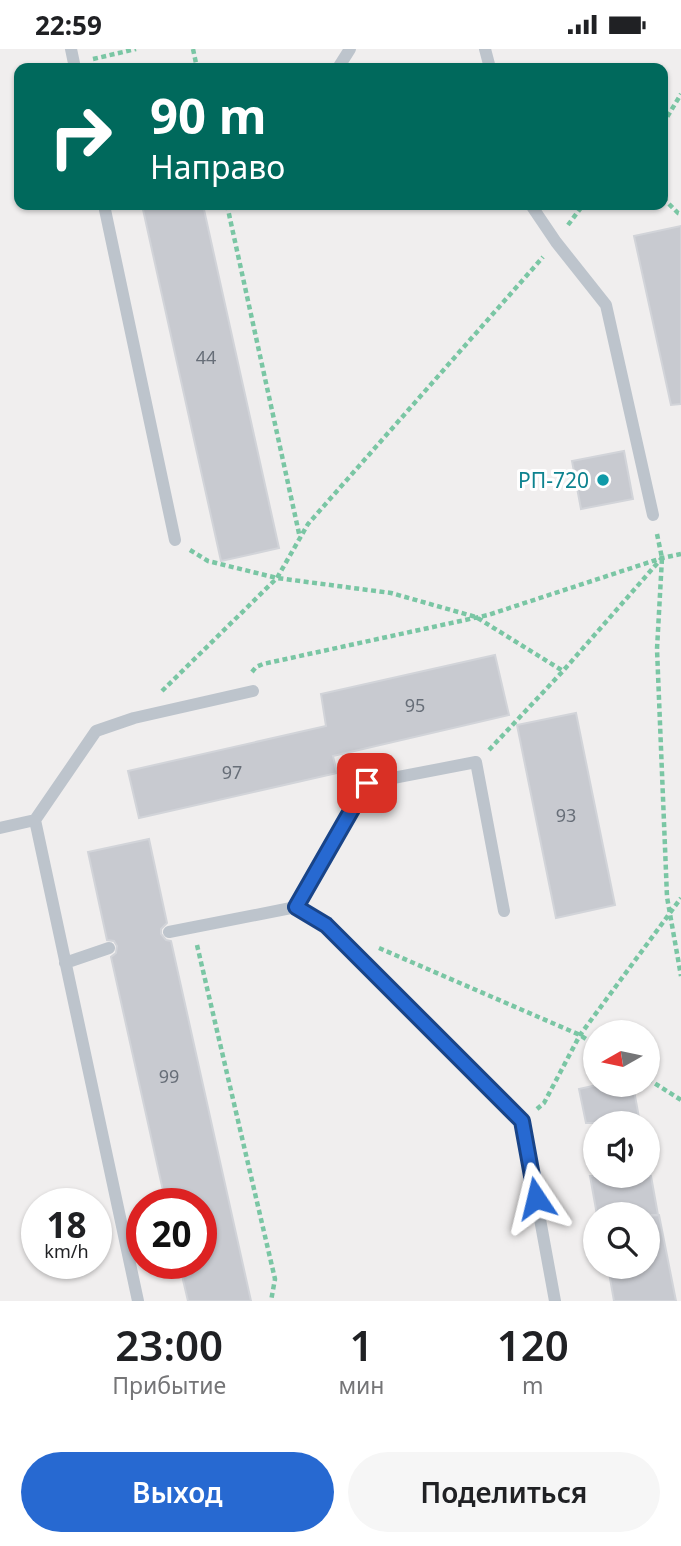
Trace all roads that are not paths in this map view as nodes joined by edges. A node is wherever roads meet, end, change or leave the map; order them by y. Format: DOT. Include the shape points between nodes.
graph roads {
  1 [pos="105,210"];
  2 [pos="534,210"];
  3 [pos="653,515"];
  4 [pos="174,540"];
  5 [pos="253,691"];
  6 [pos="35,820"];
  7 [pos="0,828"];
  8 [pos="296,907"];
  9 [pos="504,911"];
  10 [pos="169,932"];
  11 [pos="109,948"];
  12 [pos="65,963"];
  13 [pos="138,1301"];
  14 [pos="555,1301"];
  1 -- 4 [label="lane"];
  2 -- 3 [label="lane" via="606,305"];
  5 -- 6 [label="lane" via="96,731"];
  6 -- 7 [label="lane"];
  6 -- 12 [label="lane"];
  8 -- 9 [label="lane" via="367,783 477,762"];
  8 -- 10 [label="lane"];
  8 -- 14 [label="lane" via="326,925 522,1121"];
  11 -- 12 [label="lane"];
  12 -- 13 [label="lane"];
}
